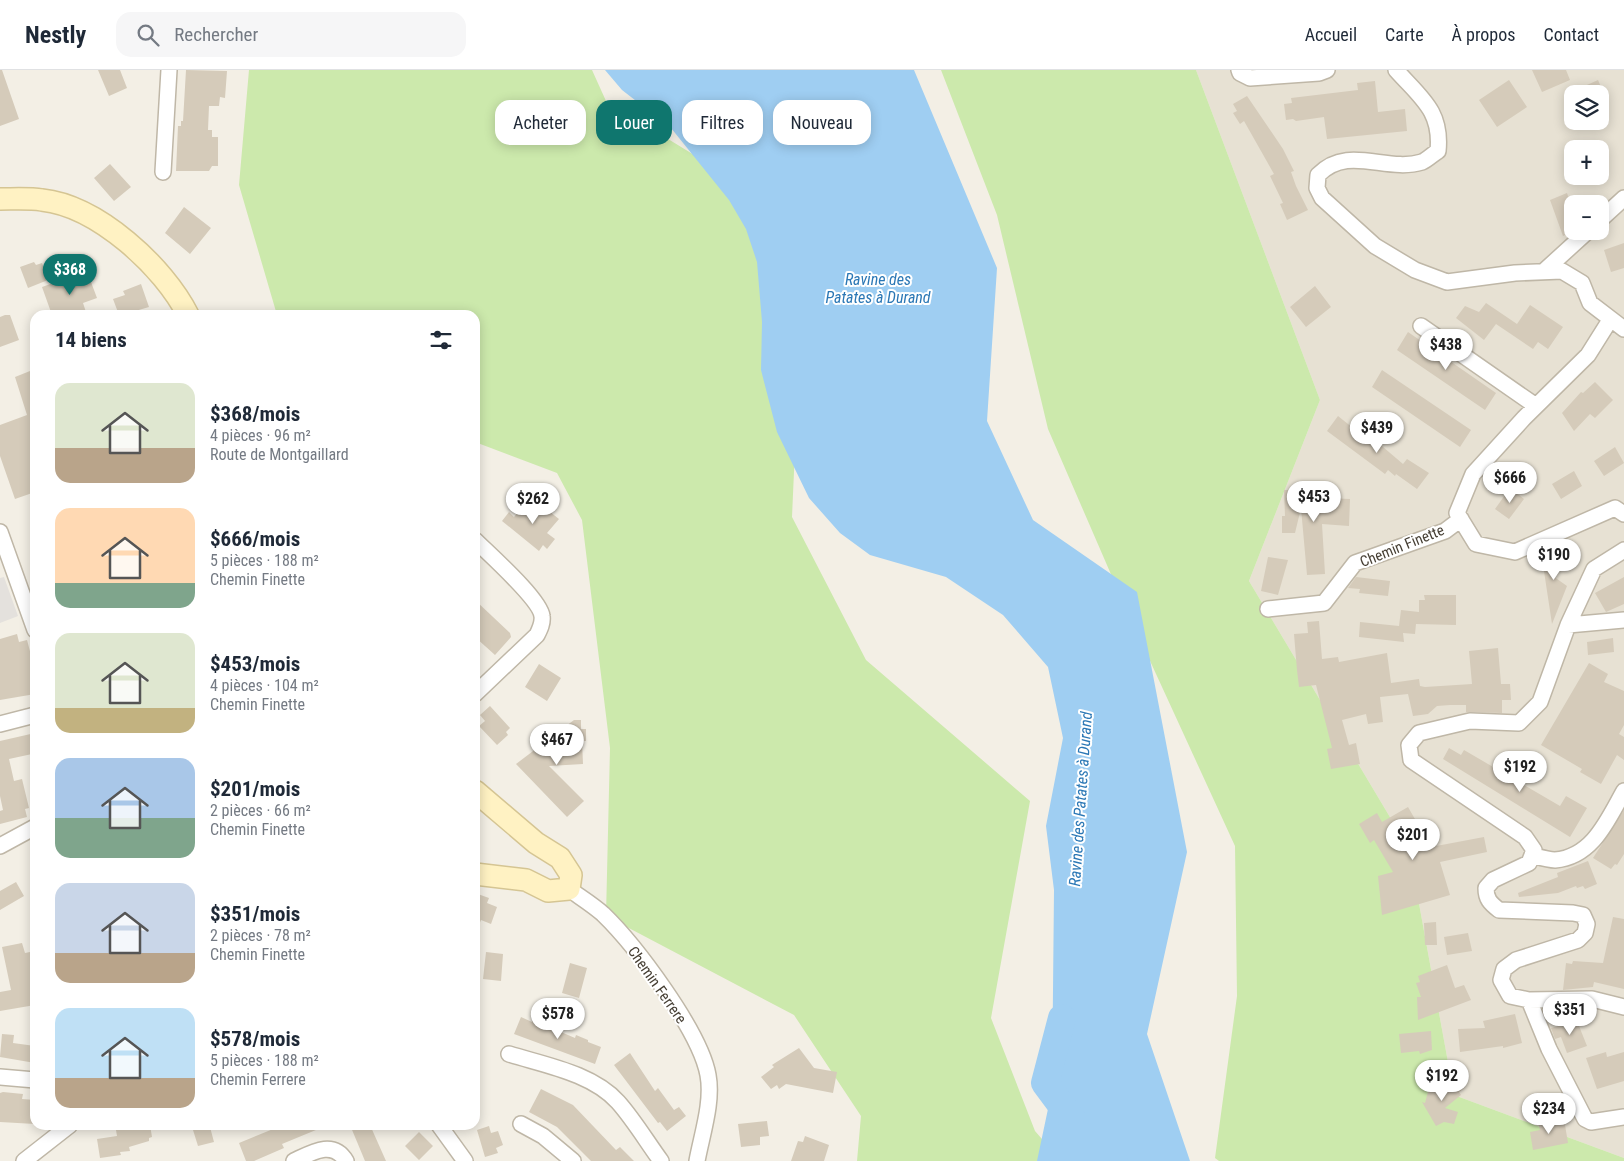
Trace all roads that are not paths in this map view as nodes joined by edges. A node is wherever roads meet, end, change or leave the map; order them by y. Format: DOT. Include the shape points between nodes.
graph roads {
  1 [pos="170,70"];
  2 [pos="1239,70"];
  3 [pos="1327,70"];
  4 [pos="1396,70"];
  5 [pos="163,172"];
  6 [pos="1624,198"];
  7 [pos="0,199"];
  8 [pos="1609,212"];
  9 [pos="1578,240"];
  10 [pos="1543,272"];
  11 [pos="186,310"];
  12 [pos="1610,320"];
  13 [pos="1421,326"];
  14 [pos="1624,329"];
  15 [pos="1536,406"];
  16 [pos="1624,514"];
  17 [pos="1461,519"];
  18 [pos="0,532"];
  19 [pos="480,545"];
  20 [pos="1624,550"];
  21 [pos="1268,609"];
  22 [pos="30,616"];
  23 [pos="1624,620"];
  24 [pos="1568,624"];
  25 [pos="480,689"];
  26 [pos="30,716"];
  27 [pos="0,724"];
  28 [pos="1624,791"];
  29 [pos="480,794"];
  30 [pos="30,830"];
  31 [pos="0,846"];
  32 [pos="1532,855"];
  33 [pos="480,875"];
  34 [pos="569,889"];
  35 [pos="1529,1000"];
  36 [pos="1624,1007"];
  37 [pos="509,1054"];
  38 [pos="0,1078"];
  39 [pos="30,1080"];
  40 [pos="1624,1117"];
  41 [pos="521,1124"];
  42 [pos="64,1130"];
  43 [pos="443,1130"];
  44 [pos="24,1161"];
  45 [pos="294,1161"];
  46 [pos="346,1161"];
  47 [pos="465,1161"];
  48 [pos="573,1161"];
  49 [pos="661,1161"];
  50 [pos="697,1161"];
  1 -- 5 [label="street"];
  2 -- 3 [label="street" via="1250,78"];
  4 -- 10 [label="street" via="1434,112 1440,133 1438,151 1423,162 1339,160 1318,175 1317,188 1322,198 1375,246 1415,270 1447,282"];
  6 -- 8 [label="street"];
  7 -- 11 [label="street" via="43,200 88,214 136,248"];
  9 -- 10 [label="street"];
  10 -- 12 [label="street" via="1562,271 1582,283 1590,304"];
  12 -- 14 [label="street"];
  12 -- 15 [label="street, Chemin Finette" via="1588,355"];
  13 -- 15 [label="street"];
  15 -- 17 [label="street, Chemin Finette" via="1473,474 1457,512"];
  16 -- 17 [label="street, Chemin Finette" via="1615,508 1515,552 1476,544"];
  17 -- 21 [label="street, Chemin Finette" via="1445,531 1355,563 1324,603"];
  18 -- 22 [label="street"];
  19 -- 25 [label="street" via="536,602 542,626 537,635"];
  20 -- 24 [label="street" via="1594,569"];
  23 -- 24 [label="street"];
  24 -- 32 [label="street" via="1540,702 1519,723 1470,721 1419,733 1410,745 1411,760 1525,837 1534,850"];
  26 -- 27 [label="street"];
  28 -- 32 [label="street" via="1599,835 1586,848 1572,856 1554,860"];
  29 -- 34 [label="street" via="536,843 560,858 571,875"];
  30 -- 31 [label="street"];
  32 -- 35 [label="street" via="1529,862 1493,880 1486,888 1486,897 1491,904 1499,910 1583,915 1587,924 1585,933 1578,940 1516,960 1504,969 1501,980 1504,990 1510,996"];
  33 -- 34 [label="street" via="526,880 548,891"];
  34 -- 50 [label="street, Chemin Ferrere" via="602,913 627,942 675,1005 702,1055 708,1076 708,1101"];
  35 -- 36 [label="street" via="1592,999"];
  35 -- 40 [label="street" via="1549,1049 1585,1118 1591,1122"];
  37 -- 49 [label="street" via="581,1077 601,1088 617,1101"];
  38 -- 39 [label="street"];
  41 -- 48 [label="street" via="543,1136"];
  42 -- 44 [label="street"];
  43 -- 47 [label="street"];
  45 -- 46 [label="street" via="329,1148"];
}
